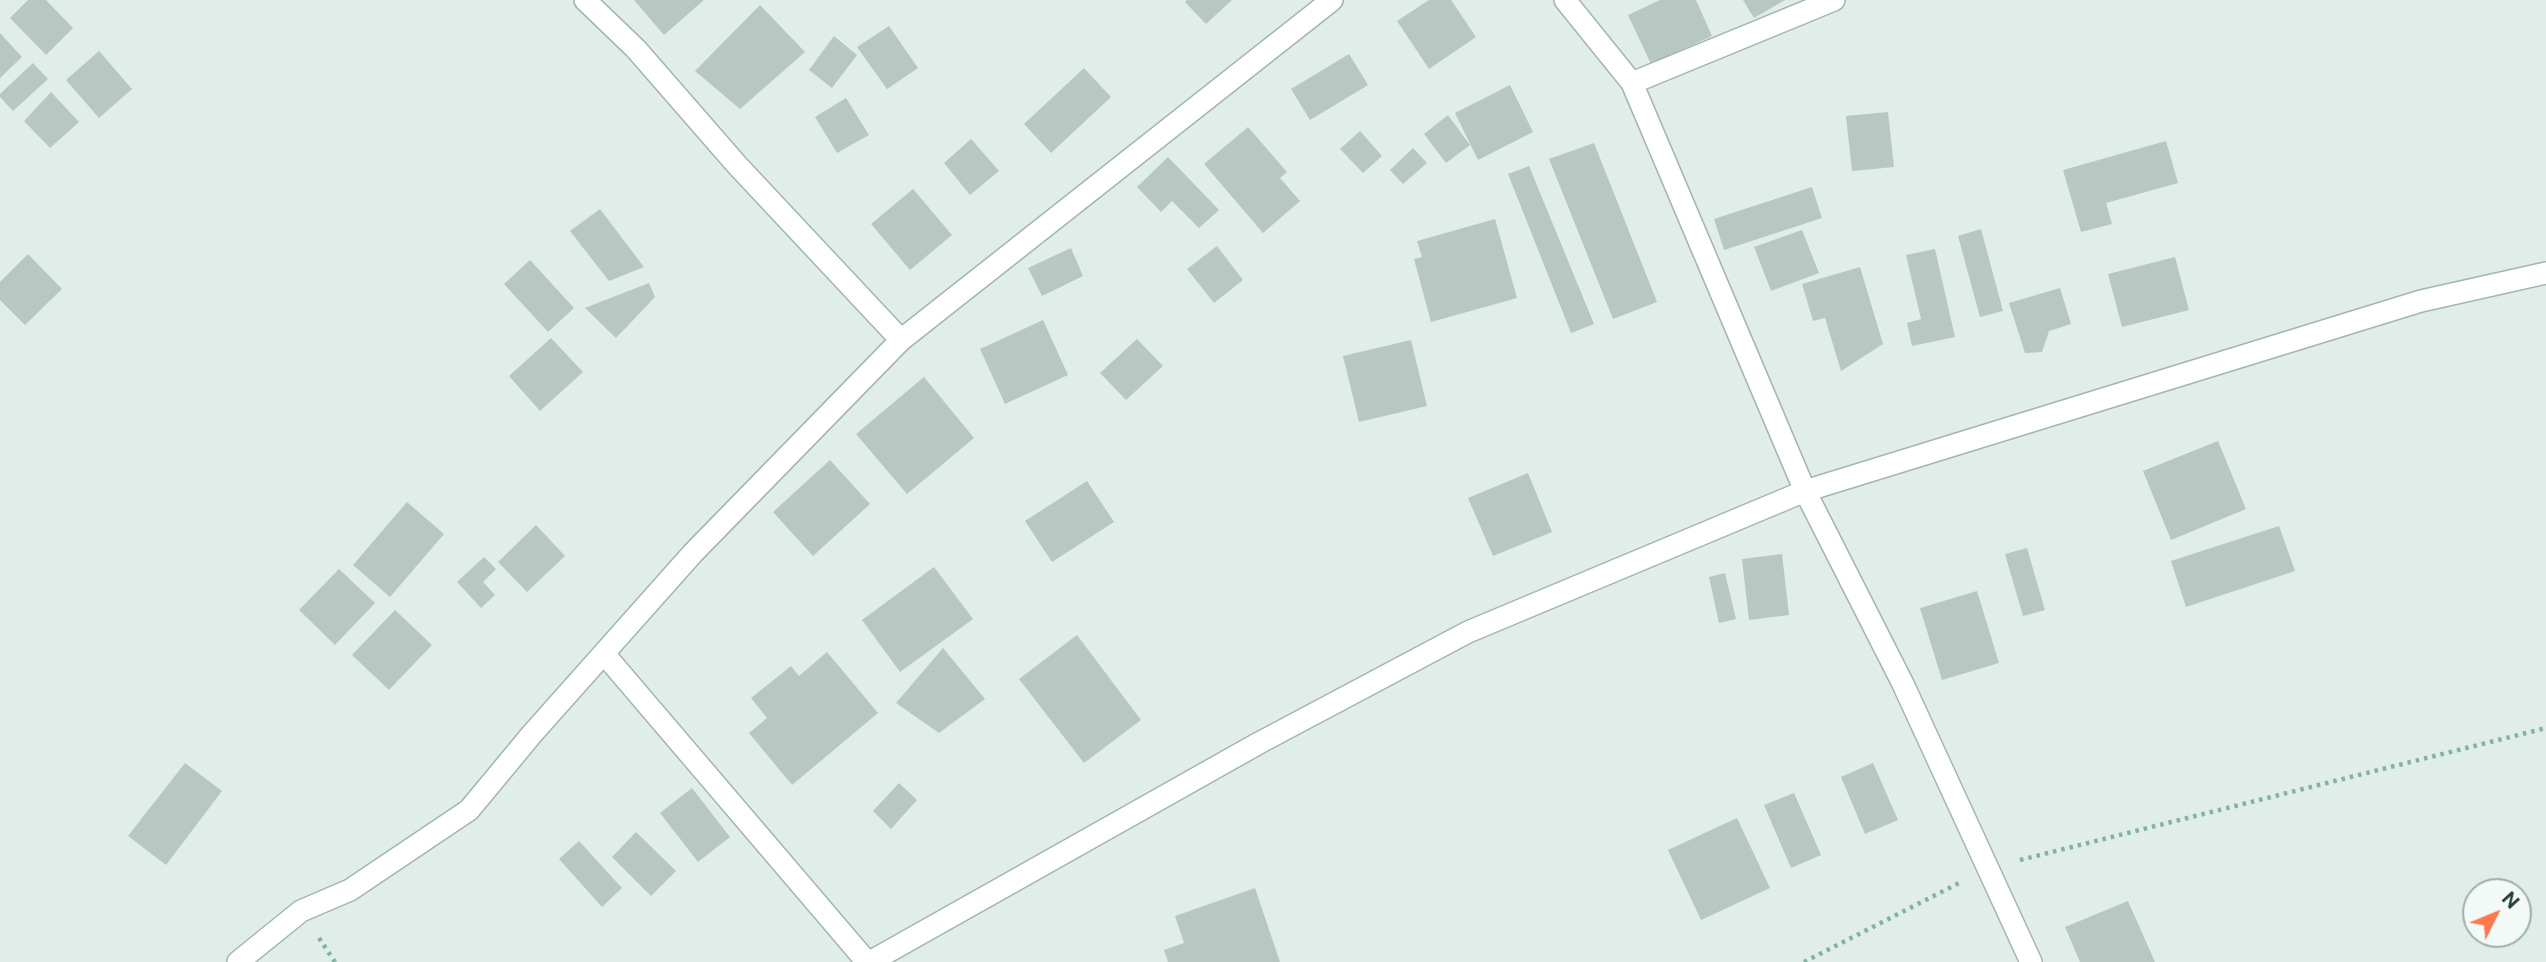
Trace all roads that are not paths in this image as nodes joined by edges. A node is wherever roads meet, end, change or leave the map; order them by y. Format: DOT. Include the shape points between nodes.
graph roads {
  1 [pos="585,0"];
  2 [pos="1332,0"];
  3 [pos="1565,0"];
  4 [pos="1834,0"];
  5 [pos="1632,83"];
  6 [pos="2546,273"];
  7 [pos="901,340"];
  8 [pos="1805,491"];
  9 [pos="605,655"];
  10 [pos="238,962"];
  11 [pos="869,962"];
  12 [pos="2031,962"];
  1 -- 7 [label="street" via="636,49"];
  2 -- 7 [label="street"];
  3 -- 5 [label="street"];
  4 -- 5 [label="street"];
  5 -- 8 [label="street"];
  6 -- 8 [label="street" via="2421,301"];
  7 -- 9 [label="street" via="693,553"];
  8 -- 11 [label="street" via="1468,632 1259,743"];
  8 -- 12 [label="street" via="1903,684"];
  9 -- 10 [label="street" via="469,810 350,890 301,911"];
  9 -- 11 [label="street"];
}
